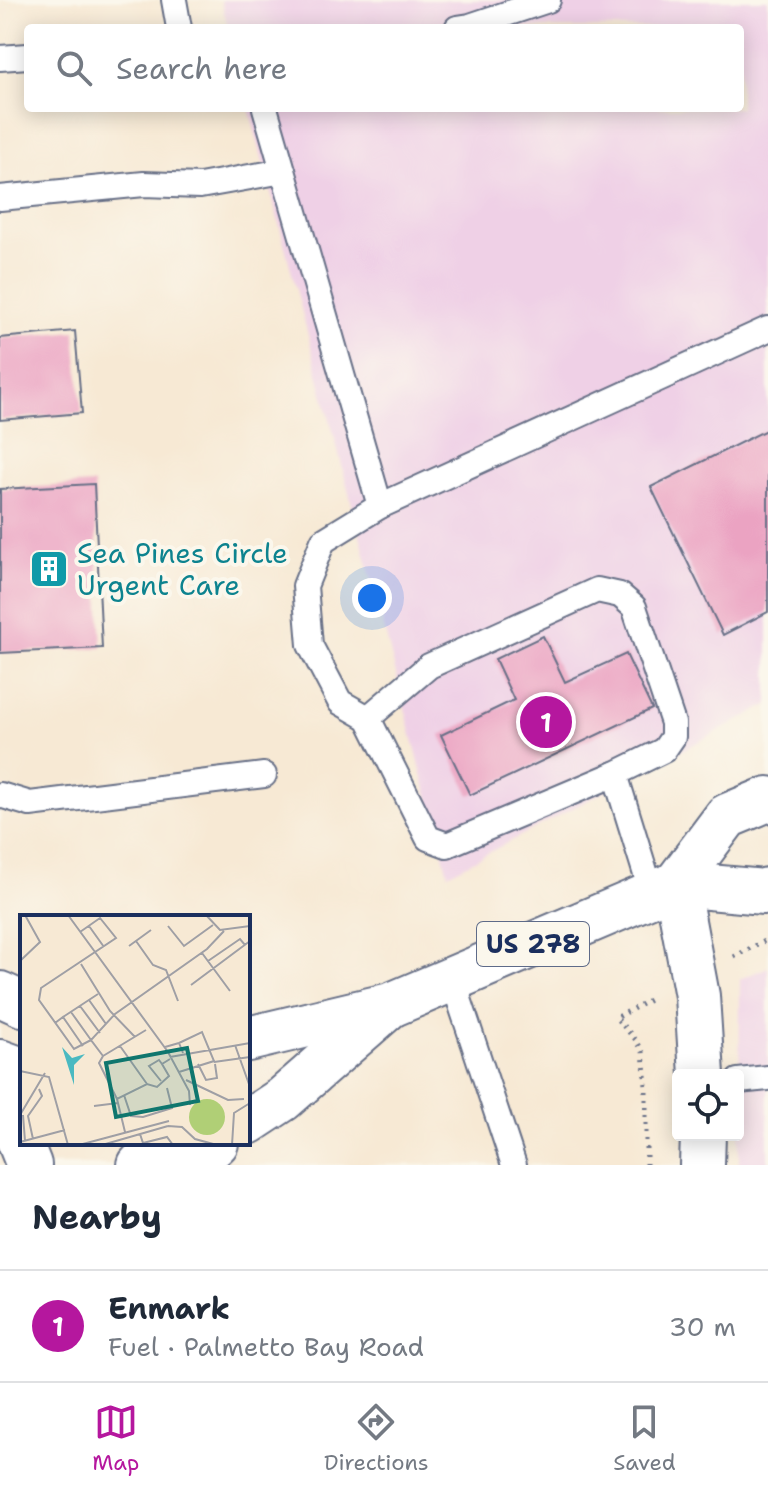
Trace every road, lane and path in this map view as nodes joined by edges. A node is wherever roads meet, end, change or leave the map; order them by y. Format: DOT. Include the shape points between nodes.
graph roads {
  1 [pos="174,0"];
  2 [pos="548,0"];
  3 [pos="178,24"];
  4 [pos="476,24"];
  5 [pos="24,56"];
  6 [pos="0,58"];
  7 [pos="266,112"];
  8 [pos="283,171"];
  9 [pos="0,198"];
  10 [pos="768,329"];
  11 [pos="380,506"];
  12 [pos="368,718"];
  13 [pos="615,774"];
  14 [pos="264,775"];
  15 [pos="0,795"];
  16 [pos="768,799"];
  17 [pos="664,889"];
  18 [pos="768,890"];
  19 [pos="452,978"];
  20 [pos="0,994"];
  21 [pos="20,1003"];
  22 [pos="391,1005"];
  23 [pos="250,1017"];
  24 [pos="250,1039"];
  25 [pos="0,1062"];
  26 [pos="20,1069"];
  27 [pos="702,1069"];
  28 [pos="768,1078"];
  29 [pos="744,1080"];
  30 [pos="250,1094"];
  31 [pos="0,1102"];
  32 [pos="250,1121"];
  33 [pos="703,1141"];
  34 [pos="20,1142"];
  35 [pos="21,1145"];
  36 [pos="160,1145"];
  37 [pos="214,1145"];
  38 [pos="29,1165"];
  39 [pos="140,1165"];
  40 [pos="191,1165"];
  41 [pos="514,1165"];
  42 [pos="702,1165"];
  1 -- 3 [label="lane"];
  2 -- 4 [label="lane"];
  5 -- 6 [label="lane"];
  7 -- 8 [label="lane"];
  8 -- 9 [label="lane" via="200,186 144,184"];
  8 -- 11 [label="lane"];
  10 -- 11 [label="lane"];
  11 -- 12 [label="lane" via="323,541 305,586 310,645 340,702"];
  12 -- 13 [label="lane" via="428,838 447,845"];
  12 -- 13 [label="lane" via="429,666 597,590 620,595 634,607 673,723 673,737 664,750"];
  13 -- 17 [label="lane"];
  14 -- 15 [label="lane" via="30,804"];
  16 -- 17 [label="main road" via="727,816"];
  17 -- 18 [label="main road, US 278"];
  17 -- 19 [label="main road, US 278"];
  17 -- 27 [label="main road" via="697,996"];
  19 -- 22 [label="main road, US 278"];
  19 -- 41 [label="lane"];
  20 -- 21 [label="main road"];
  22 -- 23 [label="main road"];
  22 -- 24 [label="main road, US 278"];
  22 -- 30 [label="main road, US 278"];
  22 -- 32 [label="main road" via="283,1099"];
  25 -- 26 [label="main road"];
  28 -- 29 [label="lane"];
  31 -- 34 [label="main road"];
  33 -- 42 [label="main road"];
  35 -- 38 [label="main road"];
  36 -- 39 [label="main road"];
  37 -- 40 [label="main road"];
}
